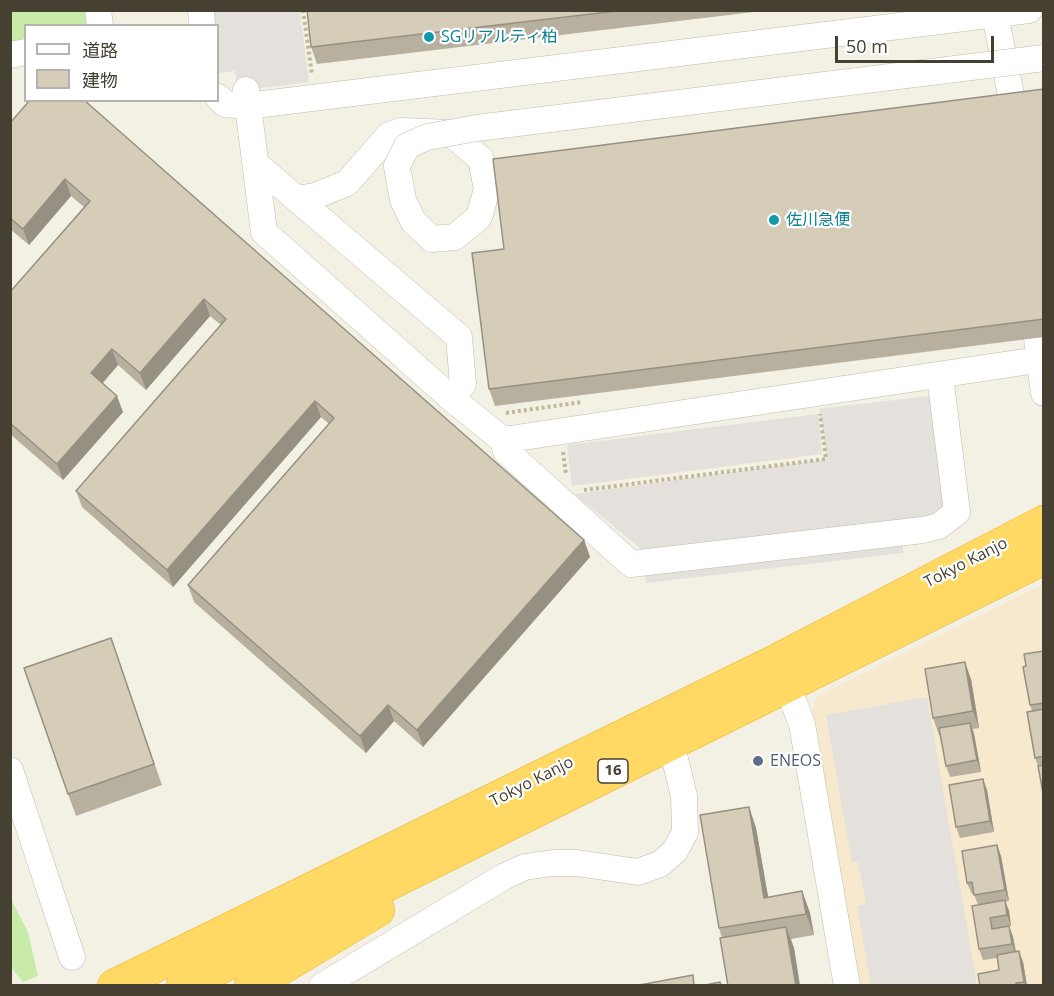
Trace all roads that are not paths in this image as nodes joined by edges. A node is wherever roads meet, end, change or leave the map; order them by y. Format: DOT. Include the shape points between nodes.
graph roads {
  1 [pos="1029,10"];
  2 [pos="995,15"];
  3 [pos="1044,57"];
  4 [pos="219,98"];
  5 [pos="247,98"];
  6 [pos="1014,110"];
  7 [pos="257,165"];
  8 [pos="297,199"];
  9 [pos="1040,352"];
  10 [pos="940,376"];
  11 [pos="1044,393"];
  12 [pos="452,399"];
  13 [pos="503,440"];
  14 [pos="1044,522"];
  15 [pos="1044,558"];
  16 [pos="788,685"];
  17 [pos="671,743"];
  18 [pos="10,770"];
  19 [pos="501,826"];
  20 [pos="72,957"];
  21 [pos="114,986"];
  22 [pos="183,986"];
  23 [pos="251,986"];
  24 [pos="322,986"];
  25 [pos="847,986"];
  1 -- 2 [label="street"];
  2 -- 5 [label="street"];
  2 -- 6 [label="street"];
  3 -- 8 [label="street, bridge" via="477,128 427,137 407,146 397,166 403,200 413,221 432,239 455,237 479,217 487,189 481,159 450,133 401,130 388,135 347,183"];
  4 -- 5 [label="street" via="225,104"];
  5 -- 7 [label="street"];
  7 -- 8 [label="street"];
  7 -- 12 [label="street" via="264,232"];
  8 -- 12 [label="street" via="459,337 463,384"];
  9 -- 10 [label="street"];
  9 -- 11 [label="street"];
  10 -- 13 [label="street"];
  10 -- 13 [label="street" via="957,512 939,526 923,530 631,564 506,451"];
  12 -- 13 [label="street"];
  14 -- 21 [label="highway, Tokyo Kanjo / 16" via="774,662"];
  15 -- 16 [label="highway, Tokyo Kanjo / 16"];
  16 -- 17 [label="highway, Tokyo Kanjo / 16"];
  16 -- 25 [label="street" via="802,724"];
  17 -- 19 [label="highway, Tokyo Kanjo / 16"];
  17 -- 24 [label="street" via="684,796 685,832 675,851 660,864 638,872 577,863 525,867"];
  18 -- 20 [label="street"];
  19 -- 22 [label="highway, Tokyo Kanjo / 16"];
  19 -- 23 [label="highway" via="384,907"];
}
